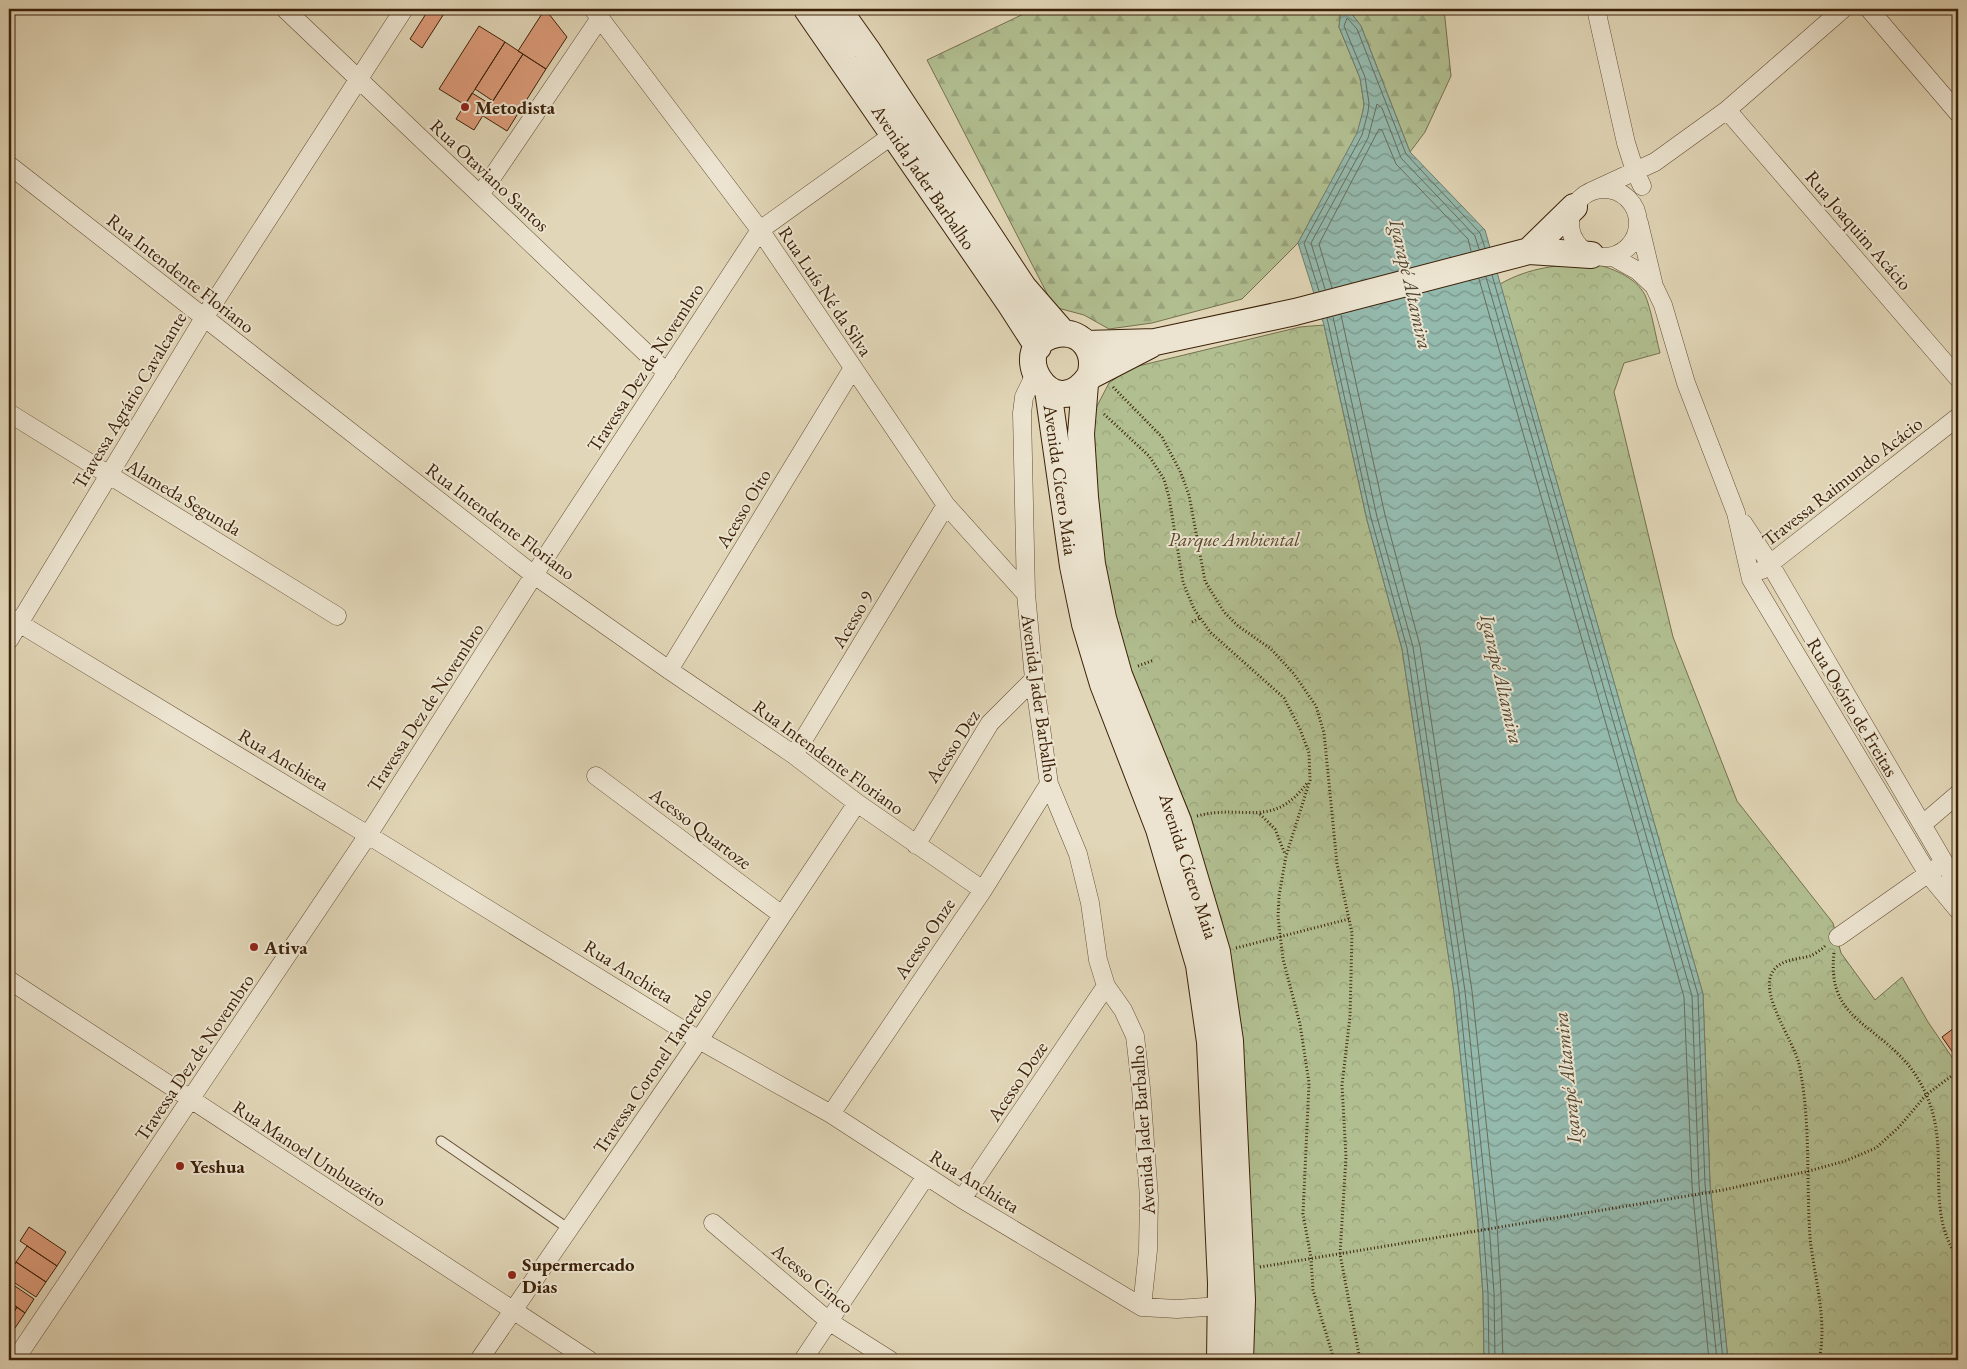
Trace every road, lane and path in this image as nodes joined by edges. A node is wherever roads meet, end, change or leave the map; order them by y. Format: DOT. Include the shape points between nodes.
graph roads {
  1 [pos="285,9"];
  2 [pos="404,9"];
  3 [pos="807,9"];
  4 [pos="838,9"];
  5 [pos="1596,9"];
  6 [pos="1843,9"];
  7 [pos="1870,9"];
  8 [pos="596,13"];
  9 [pos="358,80"];
  10 [pos="1727,110"];
  11 [pos="1958,113"];
  12 [pos="902,125"];
  13 [pos="9,165"];
  14 [pos="1638,178"];
  15 [pos="480,195"];
  16 [pos="1582,199"];
  17 [pos="1636,215"];
  18 [pos="760,230"];
  19 [pos="1522,253"];
  20 [pos="1602,256"];
  21 [pos="1654,286"];
  22 [pos="204,318"];
  23 [pos="1075,338"];
  24 [pos="1156,342"];
  25 [pos="1038,347"];
  26 [pos="853,368"];
  27 [pos="667,373"];
  28 [pos="1958,378"];
  29 [pos="1095,381"];
  30 [pos="1042,382"];
  31 [pos="1102,412"];
  32 [pos="9,413"];
  33 [pos="1958,417"];
  34 [pos="108,476"];
  35 [pos="946,505"];
  36 [pos="1736,513"];
  37 [pos="1770,564"];
  38 [pos="534,575"];
  39 [pos="1751,579"];
  40 [pos="1026,594"];
  41 [pos="337,616"];
  42 [pos="1200,618"];
  43 [pos="14,621"];
  44 [pos="1192,622"];
  45 [pos="9,640"];
  46 [pos="669,670"];
  47 [pos="1034,678"];
  48 [pos="794,755"];
  49 [pos="596,776"];
  50 [pos="1310,780"];
  51 [pos="1050,784"];
  52 [pos="1958,794"];
  53 [pos="857,803"];
  54 [pos="1259,813"];
  55 [pos="1178,821"];
  56 [pos="1923,824"];
  57 [pos="368,835"];
  58 [pos="916,845"];
  59 [pos="1286,856"];
  60 [pos="1944,862"];
  61 [pos="1928,874"];
  62 [pos="1958,886"];
  63 [pos="982,890"];
  64 [pos="1958,910"];
  65 [pos="782,915"];
  66 [pos="1349,919"];
  67 [pos="1280,937"];
  68 [pos="1837,937"];
  69 [pos="1217,952"];
  70 [pos="9,980"];
  71 [pos="1106,986"];
  72 [pos="699,1040"];
  73 [pos="1958,1071"];
  74 [pos="1926,1095"];
  75 [pos="191,1100"];
  76 [pos="831,1114"];
  77 [pos="441,1141"];
  78 [pos="1809,1171"];
  79 [pos="926,1176"];
  80 [pos="962,1199"];
  81 [pos="713,1223"];
  82 [pos="569,1229"];
  83 [pos="1340,1254"];
  84 [pos="1311,1258"];
  85 [pos="1958,1258"];
  86 [pos="1258,1268"];
  87 [pos="1231,1303"];
  88 [pos="1142,1306"];
  89 [pos="513,1311"];
  90 [pos="830,1322"];
  91 [pos="16,1360"];
  92 [pos="479,1360"];
  93 [pos="589,1360"];
  94 [pos="803,1360"];
  95 [pos="890,1360"];
  96 [pos="1220,1360"];
  97 [pos="1240,1360"];
  98 [pos="1333,1360"];
  99 [pos="1360,1360"];
  100 [pos="1819,1360"];
  1 -- 9 [label="street, Rua Otaviano Santos"];
  2 -- 9 [label="street, Travessa Agrário Cavalcante"];
  3 -- 12 [label="main road, Avenida Jader Barbalho"];
  4 -- 12 [label="main road, Avenida Jader Barbalho"];
  5 -- 14 [label="street" via="1626,144"];
  6 -- 10 [label="street"];
  7 -- 11 [label="street"];
  8 -- 15 [label="street"];
  8 -- 18 [label="street, Rua Luís Né da Silva"];
  9 -- 15 [label="street, Rua Otaviano Santos"];
  9 -- 22 [label="street, Travessa Agrário Cavalcante"];
  10 -- 14 [label="street"];
  10 -- 28 [label="street, Rua Joaquim Acácio"];
  12 -- 18 [label="street, Travessa Dez de Novembro"];
  12 -- 23 [label="main road, Avenida Jader Barbalho" via="1023,287"];
  12 -- 25 [label="main road, Avenida Jader Barbalho"];
  13 -- 22 [label="street, Rua Intendente Floriano"];
  14 -- 16 [label="street"];
  14 -- 17 [label="street"];
  15 -- 27 [label="street, Rua Otaviano Santos"];
  16 -- 17 [label="street" via="1600,189 1610,189 1628,199"];
  16 -- 19 [label="main road"];
  16 -- 20 [label="street, Rua Osório de Freitas" via="1570,218 1570,230 1582,249"];
  17 -- 20 [label="street" via="1637,234 1632,244 1624,252"];
  17 -- 21 [label="street, Rua Osório de Freitas"];
  18 -- 26 [label="street, Rua Luís Né da Silva"];
  18 -- 27 [label="street, Travessa Dez de Novembro"];
  19 -- 20 [label="main road"];
  19 -- 24 [label="main road" via="1295,312"];
  20 -- 21 [label="street, Rua Osório de Freitas" via="1638,271"];
  21 -- 36 [label="street, Rua Osório de Freitas" via="1663,305 1686,383"];
  22 -- 34 [label="street, Travessa Agrário Cavalcante"];
  22 -- 38 [label="street, Rua Intendente Floriano"];
  23 -- 24 [label="main road"];
  23 -- 25 [label="main road" via="1054,335"];
  23 -- 29 [label="main road" via="1093,359"];
  24 -- 29 [label="main road"];
  25 -- 30 [label="main road" via="1033,365"];
  26 -- 35 [label="street, Rua Luís Né da Silva"];
  26 -- 46 [label="street, Acesso Oito"];
  27 -- 38 [label="street, Travessa Dez de Novembro"];
  29 -- 30 [label="main road" via="1068,393 1058,393"];
  29 -- 55 [label="main road, Avenida Cícero Maia" via="1081,434 1092,564 1119,675"];
  29 -- 66 [label="path" via="1162,436 1189,495 1205,581 1224,612 1271,649 1294,674 1316,706 1324,734 1338,864"];
  30 -- 40 [label="street, Avenida Jader Barbalho" via="1024,397 1022,413"];
  30 -- 87 [label="main road, Avenida Cícero Maia" via="1072,566 1085,624 1103,684 1159,829 1199,965 1210,1042"];
  31 -- 42 [label="path" via="1149,456 1164,479 1183,582"];
  32 -- 34 [label="street, Alameda Segunda"];
  33 -- 37 [label="street, Travessa Raimundo Acácio"];
  34 -- 41 [label="street, Alameda Segunda"];
  34 -- 43 [label="street, Travessa Agrário Cavalcante"];
  35 -- 40 [label="street, Rua Luís Né da Silva"];
  35 -- 48 [label="street, Acesso 9"];
  36 -- 37 [label="street, Rua Osório de Freitas"];
  36 -- 39 [label="street, Rua Osório de Freitas"];
  37 -- 39 [label="street, Travessa Raimundo Acácio"];
  37 -- 56 [label="street, Rua Osório de Freitas"];
  38 -- 46 [label="street, Rua Intendente Floriano"];
  38 -- 57 [label="street, Travessa Dez de Novembro"];
  39 -- 61 [label="street, Rua Osório de Freitas"];
  40 -- 47 [label="street, Avenida Jader Barbalho"];
  42 -- 44 [label="path"];
  42 -- 50 [label="path" via="1210,632 1284,698 1309,753"];
  43 -- 45 [label="street, Travessa Agrário Cavalcante"];
  43 -- 57 [label="street, Rua Anchieta"];
  46 -- 48 [label="street, Rua Intendente Floriano"];
  47 -- 51 [label="street, Avenida Jader Barbalho"];
  47 -- 58 [label="street, Acesso Dez" via="990,723"];
  48 -- 53 [label="street, Rua Intendente Floriano"];
  49 -- 65 [label="street, Acesso Quartoze"];
  50 -- 54 [label="path" via="1286,805"];
  50 -- 59 [label="path"];
  51 -- 63 [label="street, Acesso Onze"];
  51 -- 71 [label="street, Avenida Jader Barbalho" via="1078,854"];
  52 -- 56 [label="street"];
  53 -- 58 [label="street, Rua Intendente Floriano"];
  53 -- 65 [label="street, Travessa Coronel Tancredo"];
  54 -- 55 [label="path" via="1206,813"];
  54 -- 59 [label="path" via="1275,829"];
  55 -- 69 [label="main road, Avenida Cícero Maia"];
  56 -- 60 [label="street, Rua Osório de Freitas"];
  57 -- 72 [label="street, Rua Anchieta"];
  57 -- 75 [label="street, Travessa Dez de Novembro"];
  58 -- 63 [label="street, Rua Intendente Floriano"];
  59 -- 67 [label="path" via="1278,896"];
  60 -- 61 [label="street"];
  60 -- 62 [label="street, Rua Osório de Freitas"];
  61 -- 64 [label="street, Rua Osório de Freitas"];
  61 -- 68 [label="street"];
  63 -- 76 [label="street, Acesso Onze"];
  65 -- 72 [label="street, Travessa Coronel Tancredo"];
  66 -- 67 [label="path"];
  66 -- 83 [label="path" via="1352,976 1342,1085 1346,1157"];
  67 -- 69 [label="path"];
  67 -- 84 [label="path" via="1300,1024 1309,1083 1303,1214"];
  68 -- 74 [label="path" via="1833,966 1835,988 1844,1005 1902,1057"];
  68 -- 78 [label="path" via="1811,956 1784,962 1770,976 1772,1000 1798,1060 1805,1092"];
  69 -- 87 [label="main road, Avenida Cícero Maia" via="1230,1042"];
  70 -- 75 [label="street, Rua Manoel Umbuzeiro"];
  71 -- 80 [label="street, Acesso Doze"];
  71 -- 88 [label="street, Avenida Jader Barbalho" via="1123,1010 1134,1036 1141,1088 1149,1198"];
  72 -- 76 [label="street, Rua Anchieta"];
  72 -- 82 [label="street, Travessa Coronel Tancredo"];
  73 -- 74 [label="path"];
  74 -- 78 [label="path" via="1876,1148"];
  74 -- 85 [label="path" via="1936,1131 1939,1213"];
  75 -- 89 [label="street, Rua Manoel Umbuzeiro"];
  75 -- 91 [label="street, Travessa Dez de Novembro"];
  76 -- 79 [label="street, Rua Anchieta"];
  77 -- 82 [label="lane"];
  78 -- 83 [label="path" via="1723,1190"];
  78 -- 100 [label="path" via="1812,1257 1822,1316"];
  79 -- 80 [label="street, Rua Anchieta"];
  79 -- 90 [label="street"];
  80 -- 88 [label="street, Rua Anchieta"];
  81 -- 90 [label="street, Acesso Cinco"];
  82 -- 89 [label="street, Travessa Coronel Tancredo"];
  83 -- 84 [label="path"];
  83 -- 99 [label="path"];
  84 -- 86 [label="path"];
  84 -- 98 [label="path" via="1313,1290"];
  87 -- 88 [label="street, Rua Anchieta" via="1177,1309"];
  87 -- 96 [label="main road, Avenida Cícero Maia"];
  87 -- 97 [label="main road, Avenida Cícero Maia"];
  89 -- 92 [label="street, Travessa Coronel Tancredo"];
  89 -- 93 [label="street, Rua Manoel Umbuzeiro"];
  90 -- 94 [label="street"];
  90 -- 95 [label="street, Acesso Cinco"];
}
